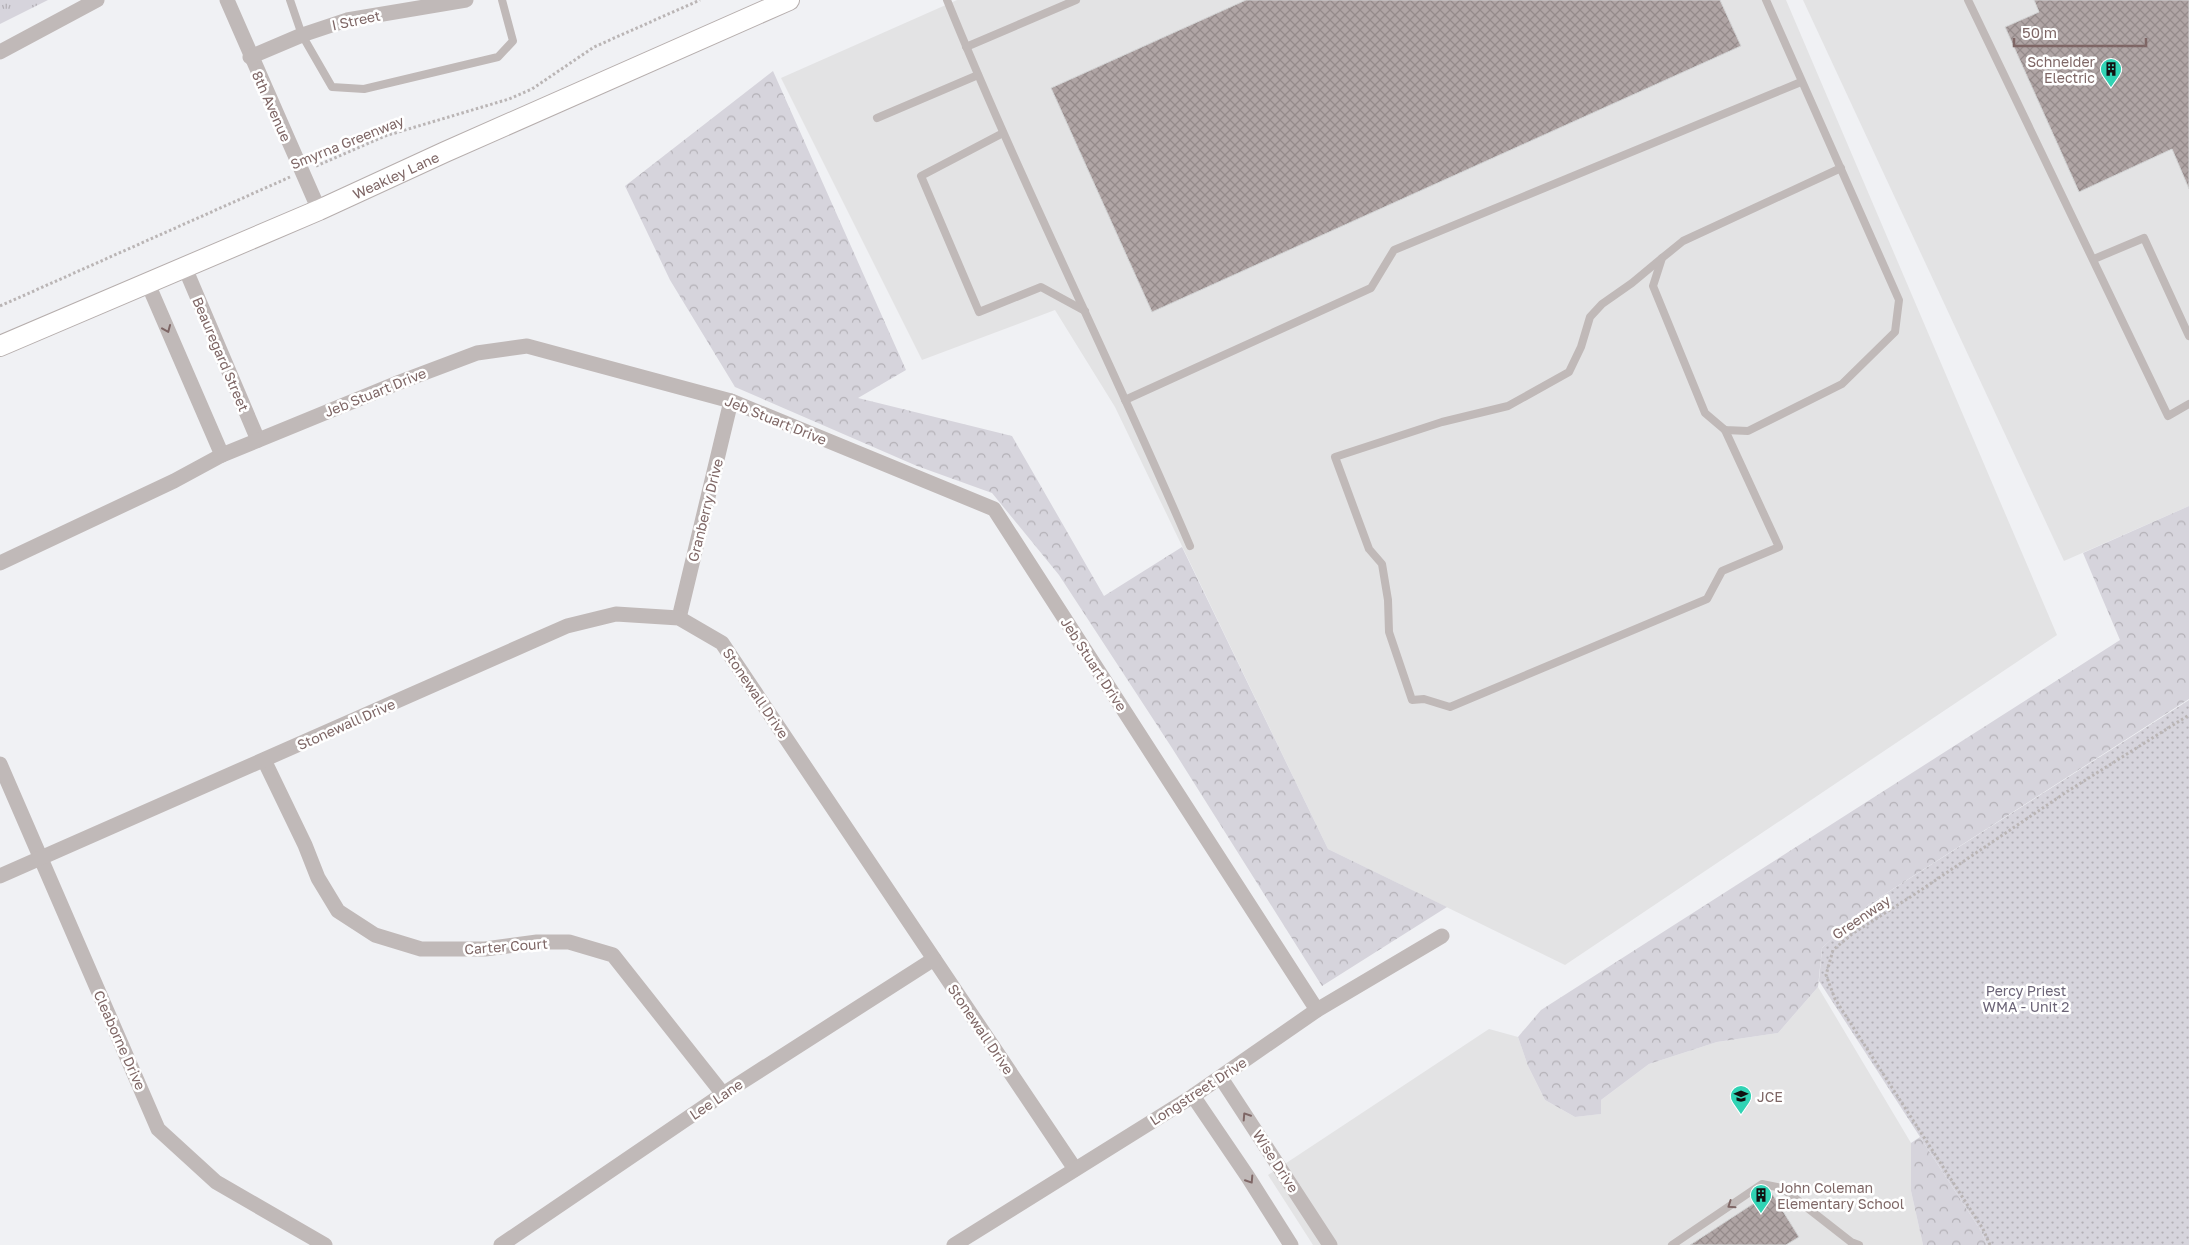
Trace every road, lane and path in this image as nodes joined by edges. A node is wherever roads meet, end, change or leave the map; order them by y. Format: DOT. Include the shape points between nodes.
graph roads {
  1 [pos="97,0"];
  2 [pos="227,0"];
  3 [pos="290,0"];
  4 [pos="466,0"];
  5 [pos="502,0"];
  6 [pos="700,0"];
  7 [pos="789,0"];
  8 [pos="947,0"];
  9 [pos="1076,0"];
  10 [pos="1766,0"];
  11 [pos="1968,0"];
  12 [pos="302,35"];
  13 [pos="966,47"];
  14 [pos="0,52"];
  15 [pos="250,57"];
  16 [pos="978,75"];
  17 [pos="1801,82"];
  18 [pos="877,118"];
  19 [pos="1003,133"];
  20 [pos="1841,168"];
  21 [pos="301,172"];
  22 [pos="319,210"];
  23 [pos="1662,258"];
  24 [pos="2094,259"];
  25 [pos="185,268"];
  26 [pos="148,284"];
  27 [pos="0,306"];
  28 [pos="1085,311"];
  29 [pos="2189,336"];
  30 [pos="0,346"];
  31 [pos="1125,400"];
  32 [pos="731,401"];
  33 [pos="2189,404"];
  34 [pos="1725,430"];
  35 [pos="258,440"];
  36 [pos="222,455"];
  37 [pos="1190,546"];
  38 [pos="0,563"];
  39 [pos="679,618"];
  40 [pos="2189,715"];
  41 [pos="264,760"];
  42 [pos="0,764"];
  43 [pos="40,857"];
  44 [pos="0,876"];
  45 [pos="1442,936"];
  46 [pos="934,959"];
  47 [pos="1317,1010"];
  48 [pos="1221,1078"];
  49 [pos="723,1094"];
  50 [pos="1193,1096"];
  51 [pos="1075,1169"];
  52 [pos="325,1245"];
  53 [pos="501,1245"];
  54 [pos="954,1245"];
  55 [pos="1291,1245"];
  56 [pos="1330,1245"];
  57 [pos="1672,1245"];
  58 [pos="1859,1245"];
  59 [pos="1990,1245"];
  1 -- 14 [label="street"];
  2 -- 15 [label="street, 8th Avenue"];
  3 -- 12 [label="lane"];
  4 -- 12 [label="street, I Street" via="347,20"];
  5 -- 12 [label="lane" via="513,41 498,57 364,89 332,87"];
  6 -- 21 [label="path, Smyrna Greenway" via="594,46 532,89 509,99 386,136"];
  7 -- 22 [label="main road, Weakley Lane"];
  8 -- 13 [label="lane"];
  9 -- 13 [label="lane"];
  10 -- 17 [label="lane"];
  11 -- 24 [label="lane"];
  12 -- 15 [label="street, I Street"];
  13 -- 16 [label="lane"];
  15 -- 21 [label="street, 8th Avenue"];
  16 -- 18 [label="lane"];
  16 -- 19 [label="lane"];
  17 -- 20 [label="lane"];
  17 -- 31 [label="lane" via="1394,250 1371,288"];
  19 -- 28 [label="lane"];
  19 -- 28 [label="lane" via="921,176 979,312 1041,287"];
  20 -- 23 [label="lane" via="1683,241"];
  20 -- 34 [label="lane" via="1899,300 1895,332 1842,384 1748,431"];
  21 -- 22 [label="street, 8th Avenue"];
  21 -- 27 [label="path, Smyrna Greenway"];
  22 -- 25 [label="main road, Weakley Lane"];
  23 -- 34 [label="lane" via="1653,286 1705,413"];
  23 -- 34 [label="lane" via="1590,317 1569,372 1508,406 1442,422 1335,457 1369,549 1382,564 1389,632 1412,700 1424,699 1450,708 1707,599 1722,571 1779,547"];
  24 -- 29 [label="lane" via="2144,238"];
  24 -- 33 [label="lane" via="2168,416"];
  25 -- 26 [label="main road, Weakley Lane"];
  25 -- 35 [label="street, Beauregard Street"];
  26 -- 30 [label="main road, Weakley Lane"];
  26 -- 36 [label="street, one-way"];
  28 -- 31 [label="lane"];
  31 -- 37 [label="lane"];
  32 -- 35 [label="street, Jeb Stuart Drive" via="527,346 477,353"];
  32 -- 39 [label="street, Granberry Drive"];
  32 -- 47 [label="street, Jeb Stuart Drive" via="994,509"];
  35 -- 36 [label="street, Jeb Stuart Drive"];
  36 -- 38 [label="street, Jeb Stuart Drive"];
  39 -- 41 [label="street, Stonewall Drive" via="616,614 567,626"];
  39 -- 46 [label="street, Stonewall Drive" via="722,643"];
  40 -- 59 [label="path, Greenway" via="2068,791 1852,934 1833,950 1826,975 1835,999 1978,1220"];
  41 -- 43 [label="street, Stonewall Drive"];
  41 -- 49 [label="street, Carter Court" via="318,878 338,911 375,935 421,949 485,949 537,942 569,942 613,955"];
  42 -- 43 [label="street, Cleaborne Drive"];
  43 -- 44 [label="street, Stonewall Drive"];
  43 -- 52 [label="street, Cleaborne Drive" via="158,1129 216,1182"];
  45 -- 47 [label="street, Longstreet Drive"];
  46 -- 49 [label="street, Lee Lane"];
  46 -- 51 [label="street, Stonewall Drive"];
  47 -- 48 [label="street, Longstreet Drive"];
  48 -- 50 [label="street, Longstreet Drive"];
  56 -- 48 [label="street, Wise Drive, one-way"];
  49 -- 53 [label="street, Lee Lane"];
  50 -- 51 [label="street, Longstreet Drive"];
  50 -- 55 [label="street, one-way"];
  51 -- 54 [label="street, Longstreet Drive"];
  58 -- 57 [label="lane, one-way" via="1782,1188 1762,1184"];
}
